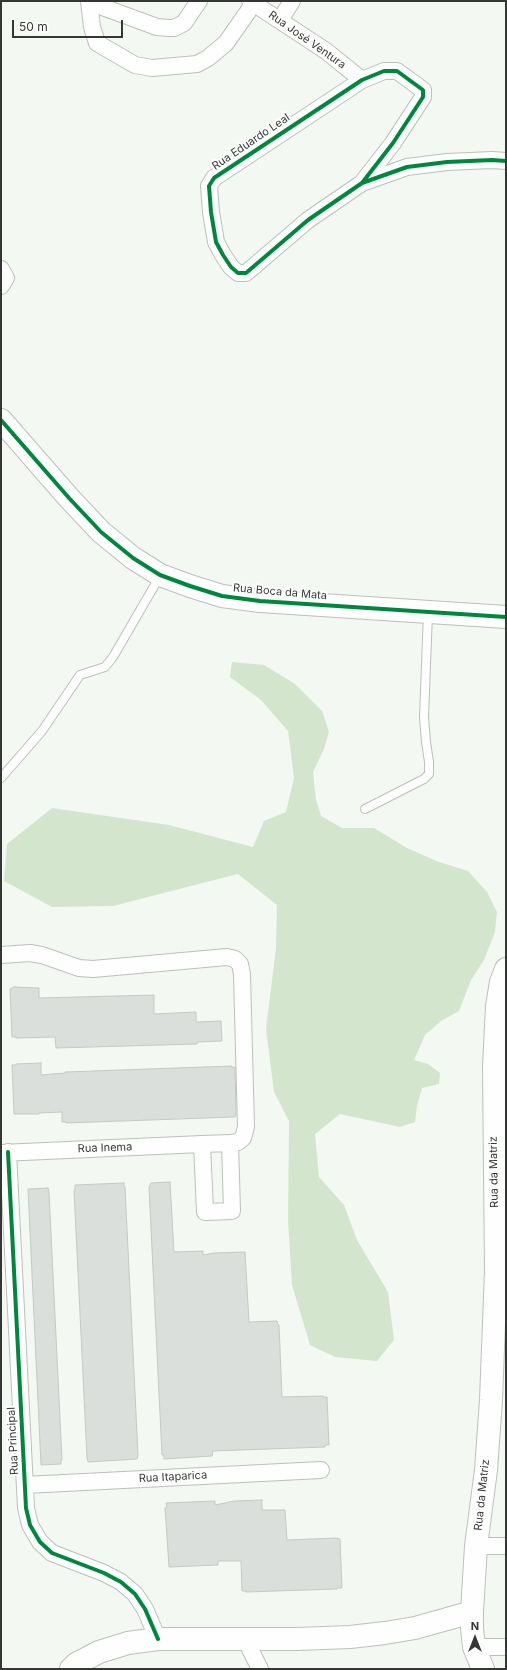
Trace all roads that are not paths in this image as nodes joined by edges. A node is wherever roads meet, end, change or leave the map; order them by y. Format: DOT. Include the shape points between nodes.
graph roads {
  1 [pos="89,1"];
  2 [pos="199,1"];
  3 [pos="292,1"];
  4 [pos="252,2"];
  5 [pos="280,20"];
  6 [pos="362,80"];
  7 [pos="506,161"];
  8 [pos="362,183"];
  9 [pos="1,269"];
  10 [pos="1,286"];
  11 [pos="1,420"];
  12 [pos="160,575"];
  13 [pos="428,612"];
  14 [pos="506,617"];
  15 [pos="1,778"];
  16 [pos="365,809"];
  17 [pos="1,955"];
  18 [pos="506,968"];
  19 [pos="501,1032"];
  20 [pos="230,1143"];
  21 [pos="202,1144"];
  22 [pos="4,1152"];
  23 [pos="321,1470"];
  24 [pos="25,1485"];
  25 [pos="476,1546"];
  26 [pos="506,1546"];
  27 [pos="472,1612"];
  28 [pos="158,1639"];
  29 [pos="245,1639"];
  30 [pos="474,1647"];
  31 [pos="506,1647"];
  32 [pos="71,1669"];
  33 [pos="260,1669"];
  34 [pos="482,1669"];
  1 -- 2 [label="street" via="157,27 169,28 184,23"];
  1 -- 4 [label="street" via="97,43 135,65 152,68 196,64 218,51 226,43"];
  3 -- 5 [label="street"];
  4 -- 5 [label="street, Rua José Ventura"];
  5 -- 6 [label="street, Rua José Ventura" via="326,50"];
  6 -- 8 [label="street, Rua Eduardo Leal" via="384,71 397,71 423,90 424,94 422,102"];
  6 -- 8 [label="street, Rua Eduardo Leal" via="214,178 209,186 216,242 232,267 238,273 246,273 308,220"];
  7 -- 8 [label="street, Rua Eduardo Leal" via="447,162 407,167"];
  9 -- 10 [label="street" via="6,278"];
  11 -- 12 [label="street, Rua Boca da Mata" via="101,532 133,558"];
  12 -- 13 [label="street, Rua Boca da Mata" via="222,596 260,601"];
  12 -- 15 [label="lane" via="113,657 105,667 80,675 42,731"];
  13 -- 14 [label="street, Rua Boca da Mata"];
  13 -- 16 [label="lane" via="424,717 430,762 429,774"];
  17 -- 20 [label="street" via="30,953 79,968 93,969 227,957 235,959 240,964 242,974 246,1127 238,1142"];
  18 -- 19 [label="street, Rua da Matriz" via="497,1006"];
  19 -- 25 [label="street, Rua da Matriz" via="494,1067 495,1324 487,1454"];
  20 -- 21 [label="street, Rua Inema"];
  20 -- 21 [label="street" via="232,1212 205,1212"];
  21 -- 22 [label="street, Rua Inema"];
  22 -- 24 [label="street, Rua Principal"];
  23 -- 24 [label="street, Rua Itaparica"];
  24 -- 28 [label="street, Rua Principal" via="30,1525 40,1542 52,1553 121,1582 135,1594 145,1609"];
  25 -- 26 [label="street"];
  25 -- 27 [label="street, Rua da Matriz"];
  27 -- 29 [label="street" via="385,1633 296,1639"];
  27 -- 30 [label="street, Rua da Matriz"];
  28 -- 29 [label="street"];
  28 -- 32 [label="street" via="128,1643 99,1652"];
  29 -- 33 [label="street"];
  30 -- 31 [label="street"];
  30 -- 34 [label="street, Rua da Matriz"];
}
